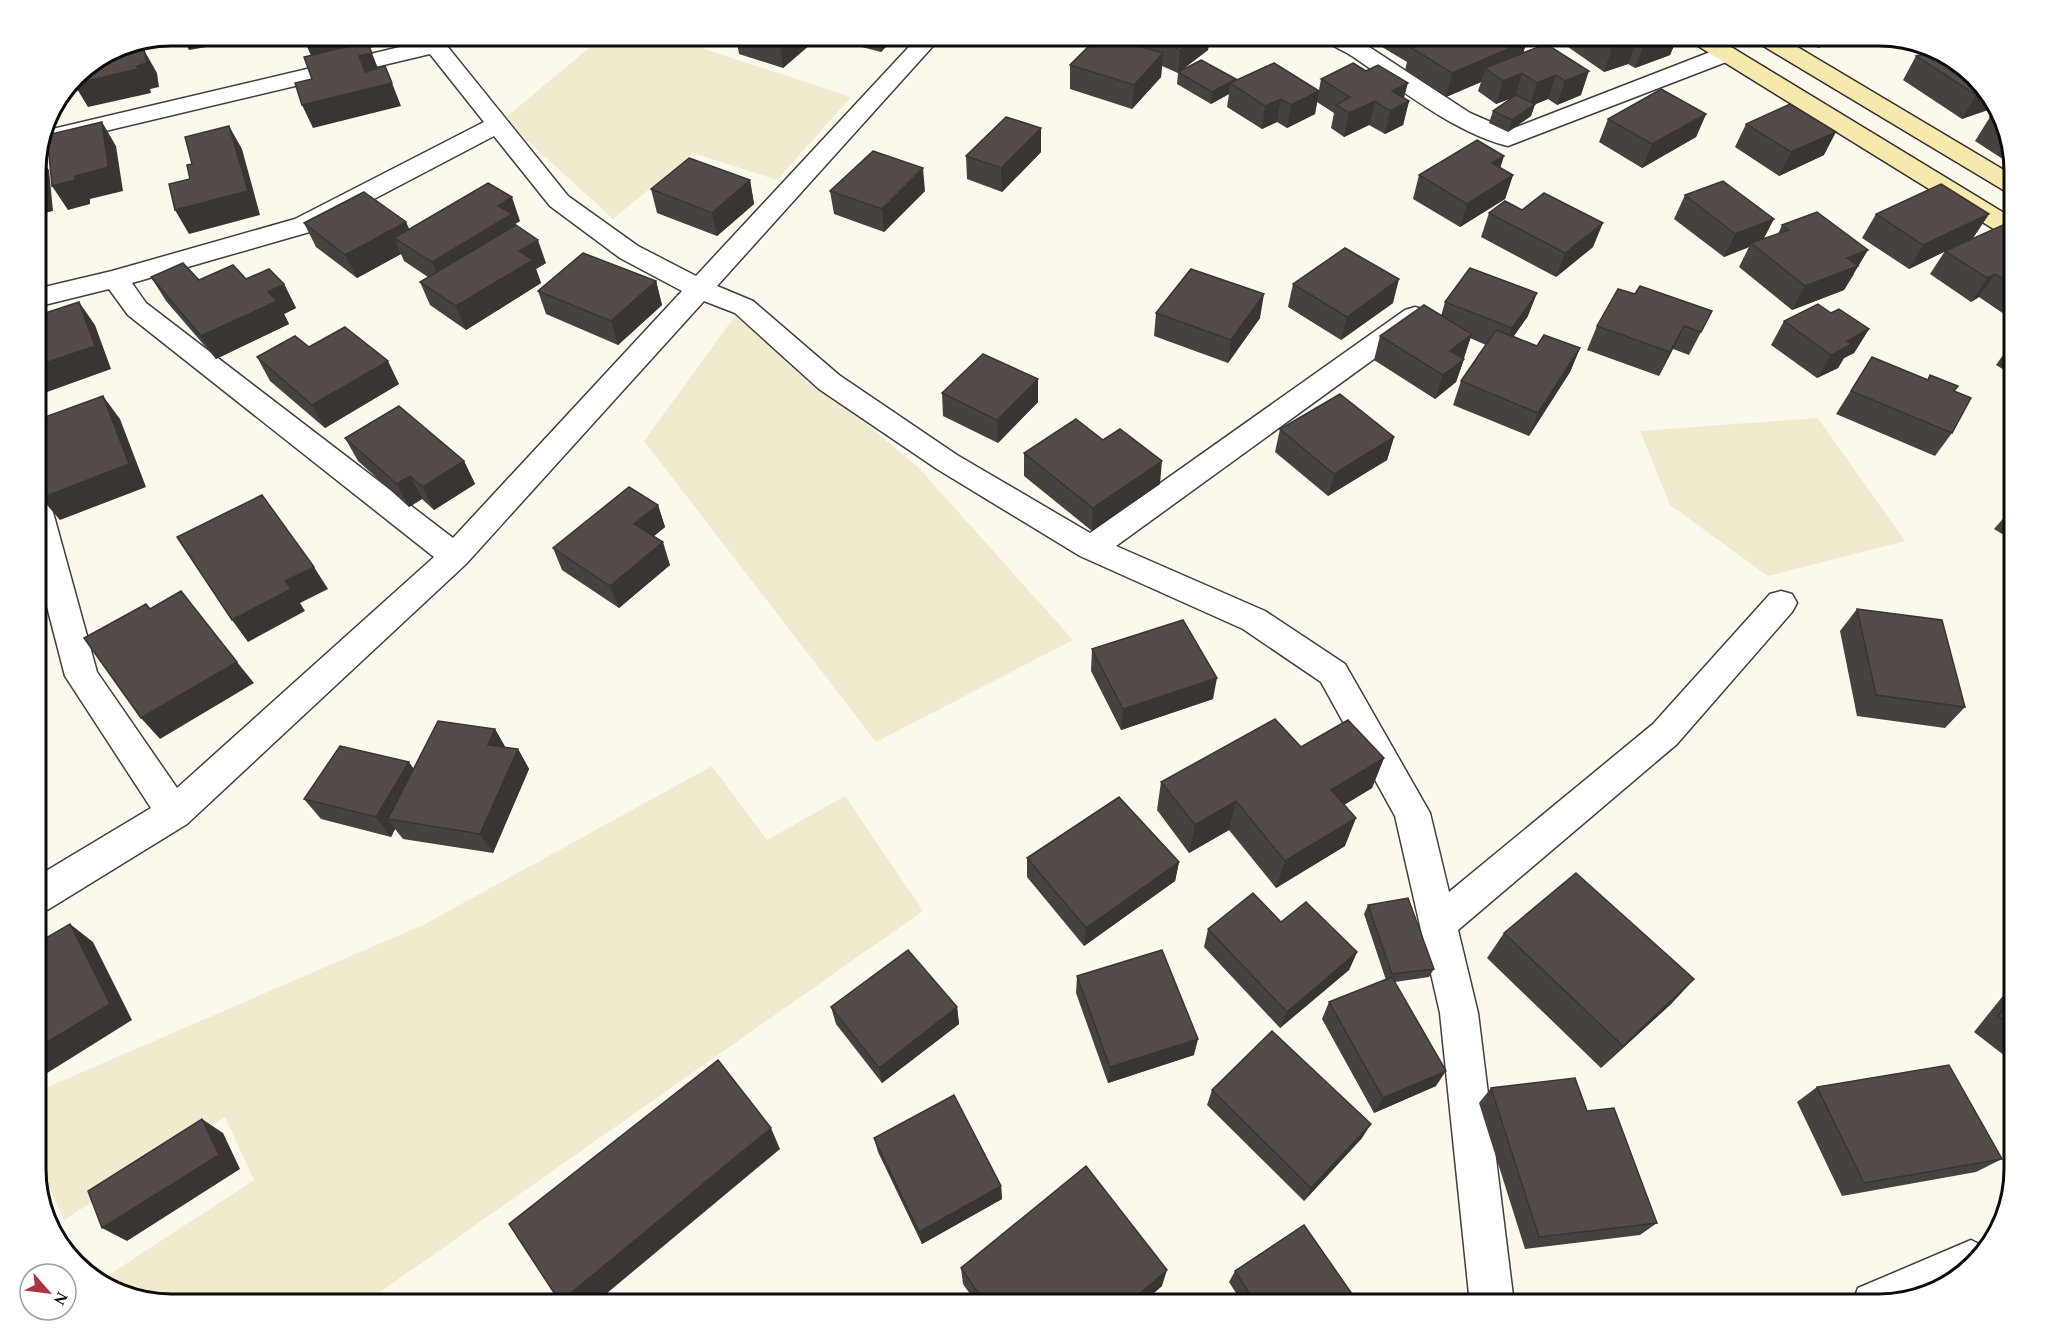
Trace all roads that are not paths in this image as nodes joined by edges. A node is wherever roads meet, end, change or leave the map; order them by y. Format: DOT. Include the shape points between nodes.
graph roads {
  1 [pos="411,46"];
  2 [pos="435,46"];
  3 [pos="922,46"];
  4 [pos="1352,46"];
  5 [pos="1714,46"];
  6 [pos="1780,46"];
  7 [pos="1726,54"];
  8 [pos="497,125"];
  9 [pos="52,137"];
  10 [pos="2004,180"];
  11 [pos="2004,224"];
  12 [pos="115,279"];
  13 [pos="699,289"];
  14 [pos="47,295"];
  15 [pos="1422,312"];
  16 [pos="47,546"];
  17 [pos="1091,548"];
  18 [pos="455,556"];
  19 [pos="1781,603"];
  20 [pos="174,813"];
  21 [pos="47,890"];
  22 [pos="1438,924"];
  23 [pos="1951,1271"];
  24 [pos="1907,1290"];
  25 [pos="1491,1294"];
  1 -- 9 [label="street"];
  2 -- 8 [label="street"];
  3 -- 13 [label="street"];
  4 -- 7 [label="street" via="1462,118 1509,140"];
  5 -- 7 [label="main road"];
  6 -- 10 [label="main road"];
  7 -- 11 [label="main road"];
  8 -- 12 [label="street" via="304,225"];
  8 -- 13 [label="street" via="559,201 629,252"];
  12 -- 14 [label="street"];
  12 -- 18 [label="street" via="137,309"];
  13 -- 17 [label="street" via="744,307 829,382 947,462"];
  13 -- 18 [label="street"];
  15 -- 17 [label="street"];
  16 -- 20 [label="street" via="82,676"];
  17 -- 22 [label="street" via="1254,620 1333,674 1412,813"];
  18 -- 20 [label="street"];
  19 -- 22 [label="street" via="1665,734"];
  20 -- 21 [label="street"];
  22 -- 25 [label="street" via="1459,1013"];
  23 -- 24 [label="street"];
}
